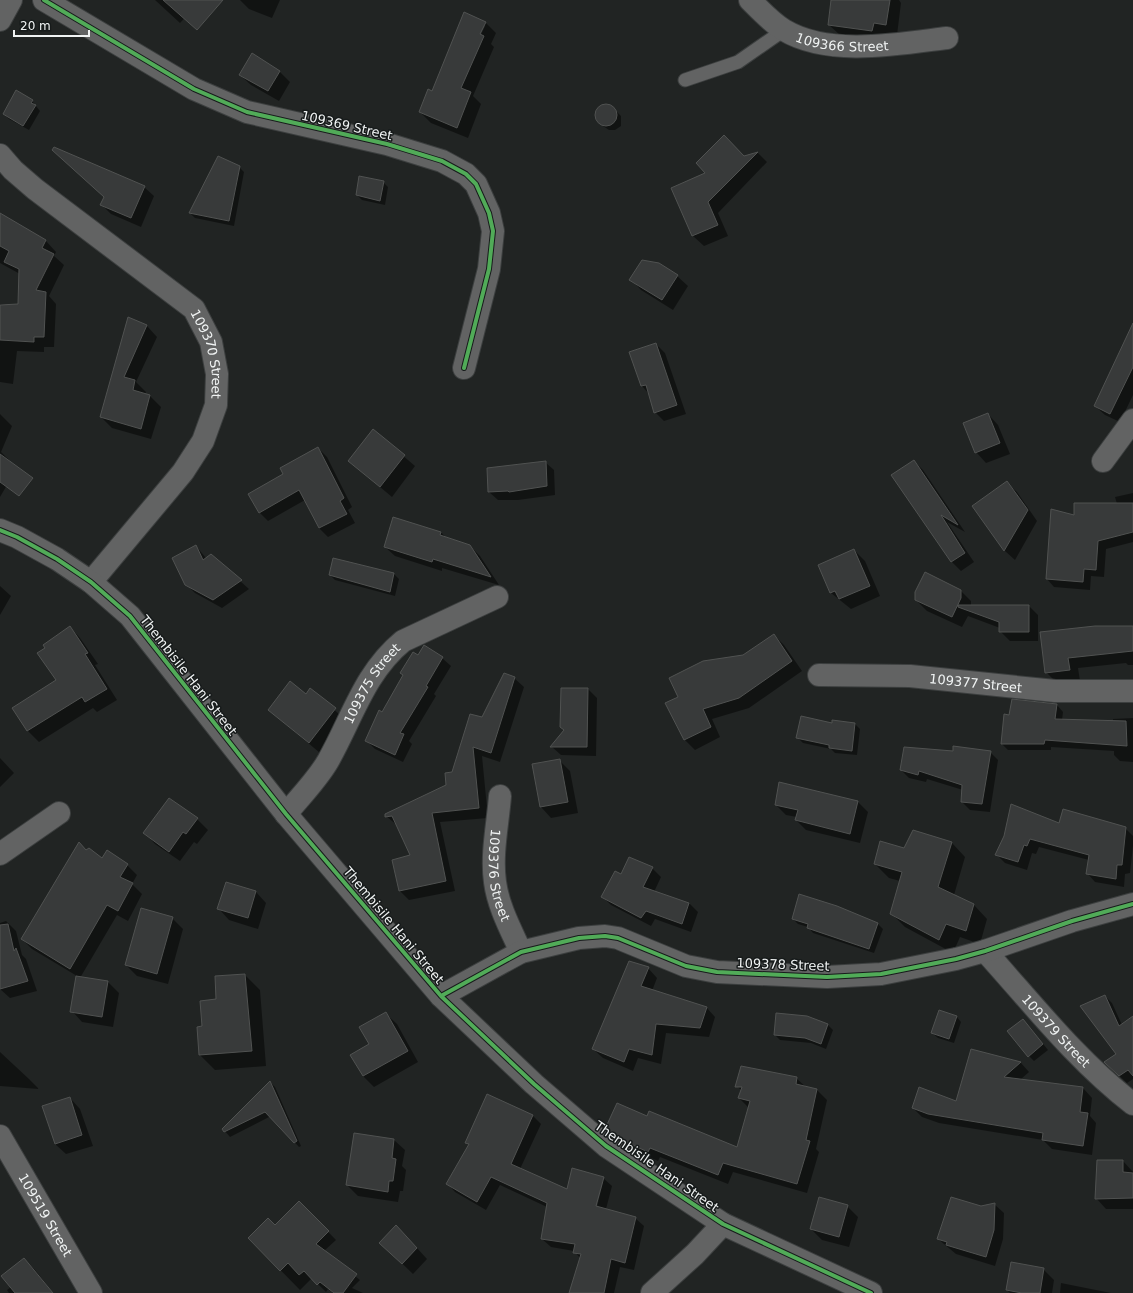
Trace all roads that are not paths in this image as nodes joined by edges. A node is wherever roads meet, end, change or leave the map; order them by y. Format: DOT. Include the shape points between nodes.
graph roads {
  1 [pos="11,0"];
  2 [pos="44,0"];
  3 [pos="750,0"];
  4 [pos="0,20"];
  5 [pos="784,30"];
  6 [pos="947,38"];
  7 [pos="685,80"];
  8 [pos="0,155"];
  9 [pos="464,368"];
  10 [pos="1133,420"];
  11 [pos="1103,461"];
  12 [pos="0,530"];
  13 [pos="91,582"];
  14 [pos="496,597"];
  15 [pos="819,675"];
  16 [pos="1133,691"];
  17 [pos="500,796"];
  18 [pos="59,813"];
  19 [pos="286,814"];
  20 [pos="0,854"];
  21 [pos="1133,904"];
  22 [pos="985,951"];
  23 [pos="520,952"];
  24 [pos="441,996"];
  25 [pos="1133,1104"];
  26 [pos="0,1136"];
  27 [pos="723,1224"];
  28 [pos="91,1293"];
  29 [pos="652,1293"];
  30 [pos="871,1293"];
  1 -- 4 [label="street"];
  2 -- 9 [label="street, 109369 Street" via="194,89 247,112 387,144 442,161 466,174 476,184 489,213 493,231 488,269"];
  3 -- 5 [label="street, 109366 Street"];
  5 -- 6 [label="street, 109366 Street" via="827,44 879,47"];
  5 -- 7 [label="lane" via="738,62"];
  8 -- 13 [label="street, 109370 Street" via="34,189 194,309 211,342 217,374 216,405 203,441 183,472"];
  10 -- 11 [label="street"];
  12 -- 13 [label="street, Thembisile Hani Street" via="57,559"];
  13 -- 19 [label="street, Thembisile Hani Street" via="130,616"];
  14 -- 19 [label="street, 109375 Street" via="403,641 391,651 360,694 327,762"];
  15 -- 16 [label="street, 109377 Street" via="910,676 1055,691"];
  17 -- 23 [label="street, 109376 Street" via="495,882 504,914"];
  18 -- 20 [label="street"];
  19 -- 24 [label="street, Thembisile Hani Street"];
  21 -- 22 [label="street, 109378 Street" via="1072,921"];
  22 -- 23 [label="street, 109378 Street" via="881,974 827,977 717,972 686,966 618,938 605,936 579,938"];
  22 -- 25 [label="street, 109379 Street" via="1071,1046 1117,1092"];
  23 -- 24 [label="street, 109378 Street"];
  24 -- 27 [label="street, Thembisile Hani Street" via="534,1084 606,1146"];
  26 -- 28 [label="street, 109519 Street"];
  27 -- 29 [label="street"];
  27 -- 30 [label="street, Thembisile Hani Street"];
}
